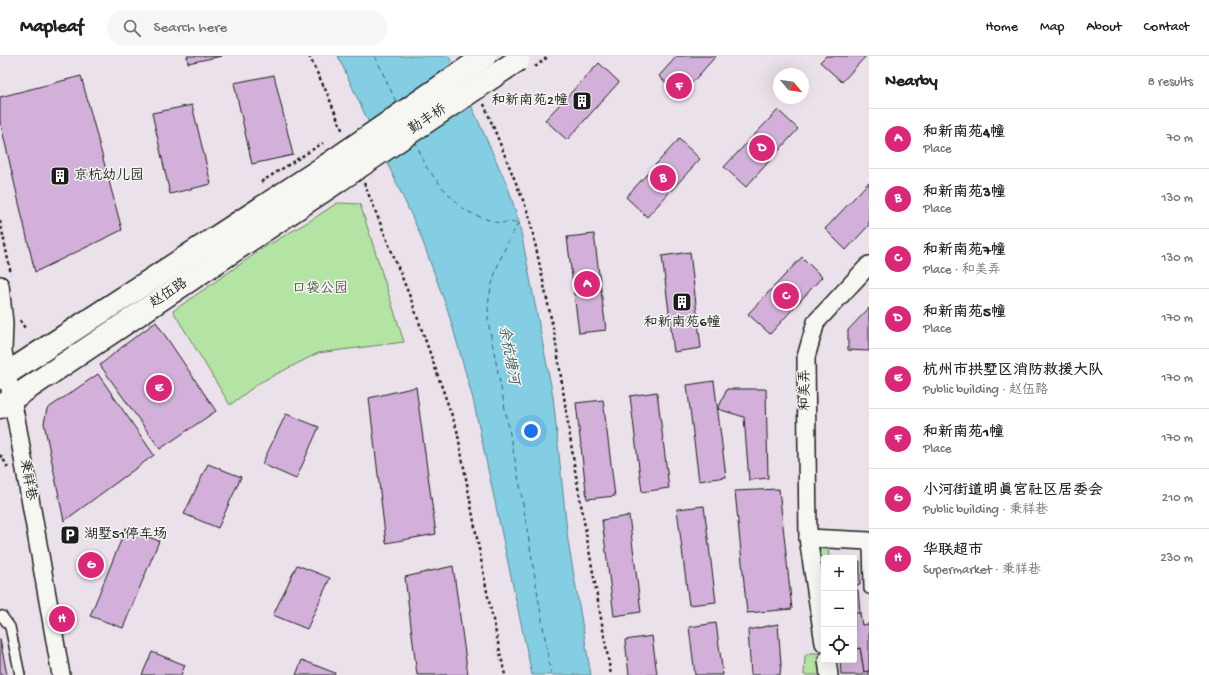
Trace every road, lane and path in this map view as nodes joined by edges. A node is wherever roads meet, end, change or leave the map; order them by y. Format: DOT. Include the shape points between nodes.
graph roads {
  1 [pos="309,56"];
  2 [pos="485,56"];
  3 [pos="521,58"];
  4 [pos="481,99"];
  5 [pos="345,136"];
  6 [pos="323,143"];
  7 [pos="331,174"];
  8 [pos="363,179"];
  9 [pos="261,182"];
  10 [pos="869,265"];
  11 [pos="0,285"];
  12 [pos="4,376"];
  13 [pos="6,404"];
  14 [pos="808,538"];
  15 [pos="868,541"];
  16 [pos="869,589"];
  17 [pos="0,617"];
  18 [pos="822,627"];
  19 [pos="827,663"];
  20 [pos="20,675"];
  21 [pos="61,675"];
  22 [pos="505,675"];
  23 [pos="611,675"];
  24 [pos="829,675"];
  1 -- 5 [label="path"];
  2 -- 7 [label="main road, 勤丰桥, bridge"];
  3 -- 7 [label="main road, 勤丰桥, bridge"];
  4 -- 23 [label="path" via="529,215 555,337 575,470"];
  6 -- 9 [label="path"];
  7 -- 12 [label="main road, 赵伍路"];
  7 -- 13 [label="main road, 赵伍路"];
  8 -- 22 [label="path" via="412,302 457,430"];
  10 -- 14 [label="street, 和美弄" via="816,322 806,357"];
  11 -- 12 [label="street, 秉祥巷" via="4,323"];
  12 -- 13 [label="street, 秉祥巷"];
  13 -- 21 [label="street, 秉祥巷" via="17,424"];
  14 -- 15 [label="street"];
  14 -- 18 [label="street, 和美弄"];
  15 -- 16 [label="lane"];
  17 -- 20 [label="lane" via="2,616 10,627"];
  19 -- 24 [label="street"];
}
